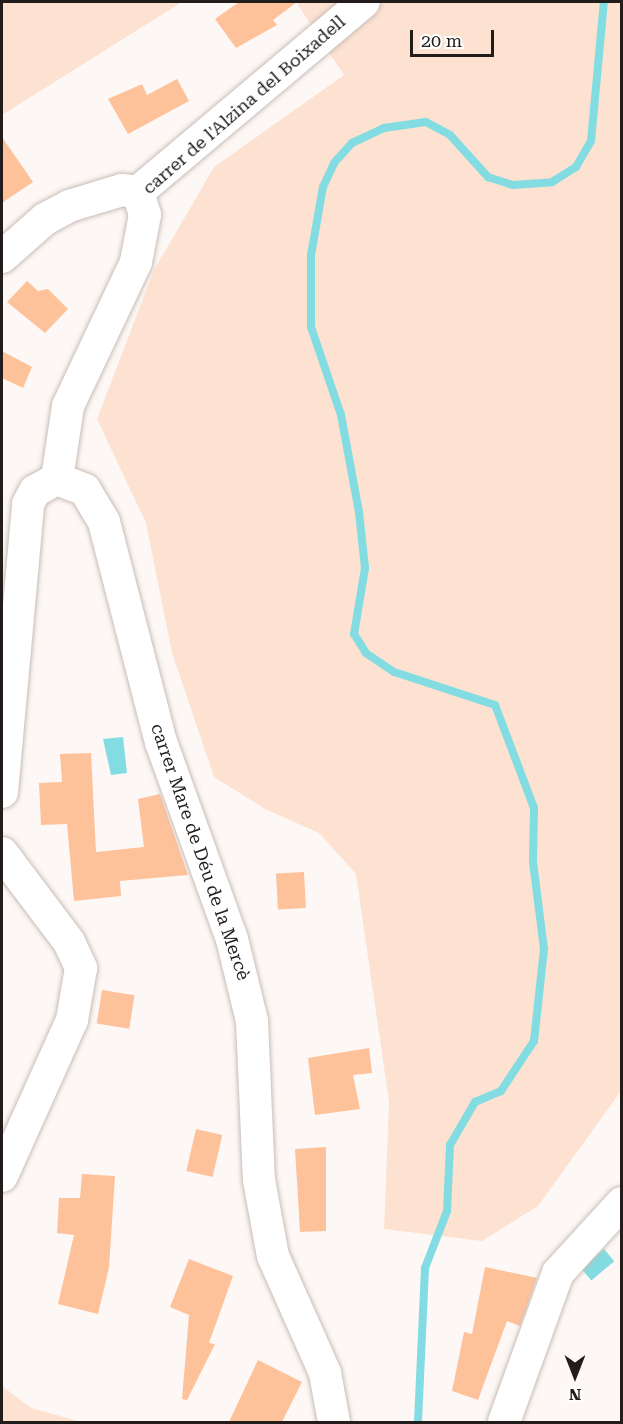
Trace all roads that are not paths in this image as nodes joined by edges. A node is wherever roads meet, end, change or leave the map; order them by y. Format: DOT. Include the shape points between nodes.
graph roads {
  1 [pos="364,2"];
  2 [pos="138,192"];
  3 [pos="2,257"];
  4 [pos="57,479"];
  5 [pos="2,792"];
  6 [pos="2,853"];
  7 [pos="2,1176"];
  8 [pos="621,1203"];
  9 [pos="334,1422"];
  10 [pos="504,1422"];
  1 -- 2 [label="street, carrer de l'Alzina del Boixadell"];
  2 -- 3 [label="street" via="122,190 69,206 45,219"];
  2 -- 4 [label="street, carrer de l'Alzina del Boixadell" via="145,215 136,262 68,406"];
  4 -- 5 [label="street" via="35,491 28,504"];
  4 -- 9 [label="street, carrer Mare de Déu de la Mercè" via="85,490 104,522 161,742 235,949 254,1031 259,1180 273,1256 325,1373"];
  6 -- 7 [label="street" via="69,942 81,968 72,1020"];
  8 -- 10 [label="street" via="558,1273"];
}
